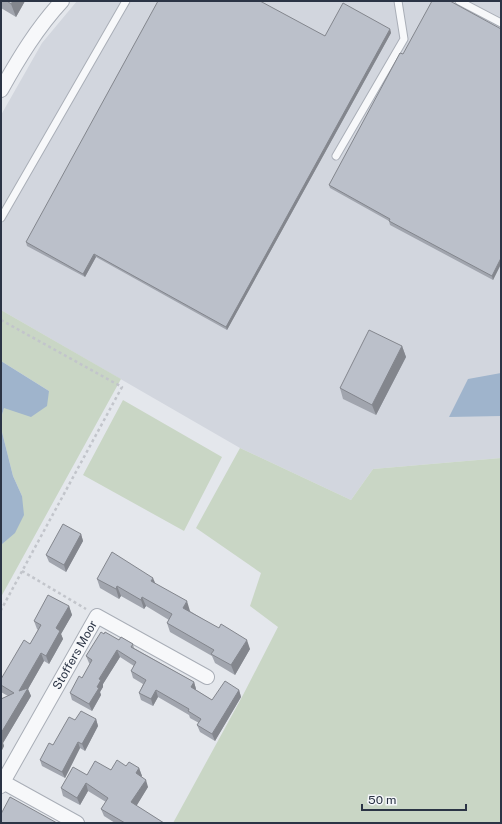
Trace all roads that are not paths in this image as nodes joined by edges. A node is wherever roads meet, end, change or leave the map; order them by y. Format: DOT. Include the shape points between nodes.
graph roads {
  1 [pos="62,1"];
  2 [pos="126,1"];
  3 [pos="398,1"];
  4 [pos="459,1"];
  5 [pos="501,23"];
  6 [pos="1,90"];
  7 [pos="336,156"];
  8 [pos="1,218"];
  9 [pos="207,677"];
  10 [pos="2,784"];
  11 [pos="77,823"];
  1 -- 6 [label="street" via="25,48"];
  2 -- 8 [label="lane"];
  3 -- 7 [label="lane" via="404,39"];
  4 -- 5 [label="lane"];
  9 -- 10 [label="street, Stoffers Moor" via="97,616"];
  10 -- 11 [label="street, Stoffers Moor"];
}
